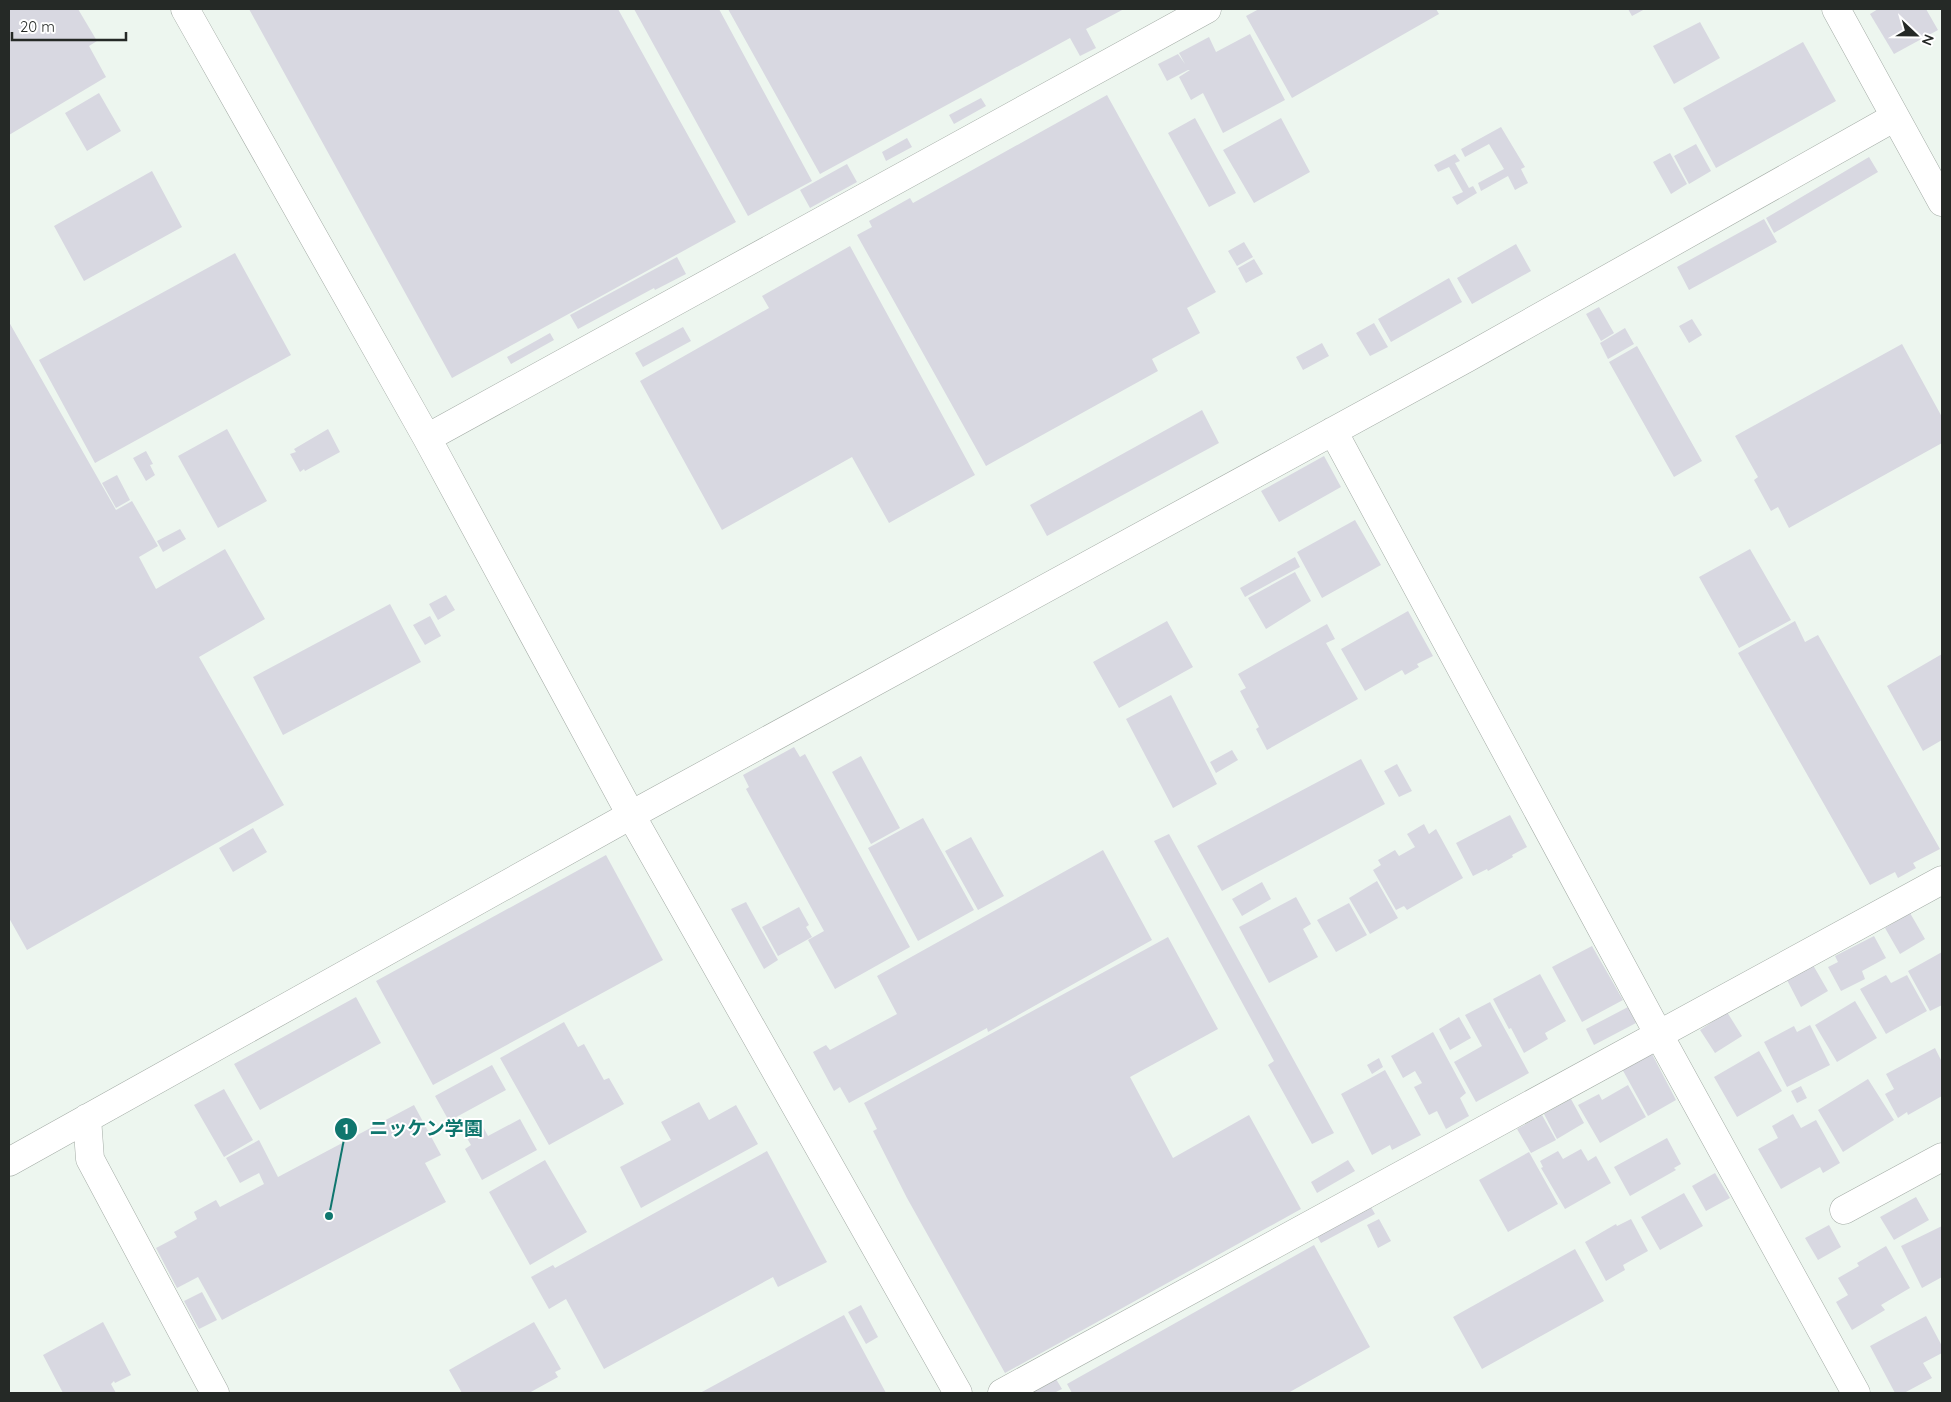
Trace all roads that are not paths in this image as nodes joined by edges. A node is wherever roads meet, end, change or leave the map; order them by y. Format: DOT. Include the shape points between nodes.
graph roads {
  1 [pos="185,9"];
  2 [pos="1207,9"];
  3 [pos="1836,9"];
  4 [pos="1895,116"];
  5 [pos="1942,202"];
  6 [pos="1333,431"];
  7 [pos="427,438"];
  8 [pos="631,815"];
  9 [pos="1942,880"];
  10 [pos="1659,1035"];
  11 [pos="87,1118"];
  12 [pos="1942,1157"];
  13 [pos="9,1162"];
  14 [pos="1844,1210"];
  15 [pos="214,1393"];
  16 [pos="958,1393"];
  17 [pos="1002,1393"];
  18 [pos="1856,1393"];
  1 -- 7 [label="street"];
  2 -- 7 [label="street"];
  3 -- 4 [label="street"];
  4 -- 5 [label="street"];
  4 -- 6 [label="street"];
  6 -- 8 [label="street"];
  6 -- 10 [label="street"];
  7 -- 8 [label="street"];
  8 -- 11 [label="street"];
  8 -- 16 [label="street"];
  9 -- 10 [label="street"];
  10 -- 17 [label="street"];
  10 -- 18 [label="street"];
  11 -- 13 [label="street"];
  11 -- 15 [label="street" via="90,1159"];
  12 -- 14 [label="street"];
}
